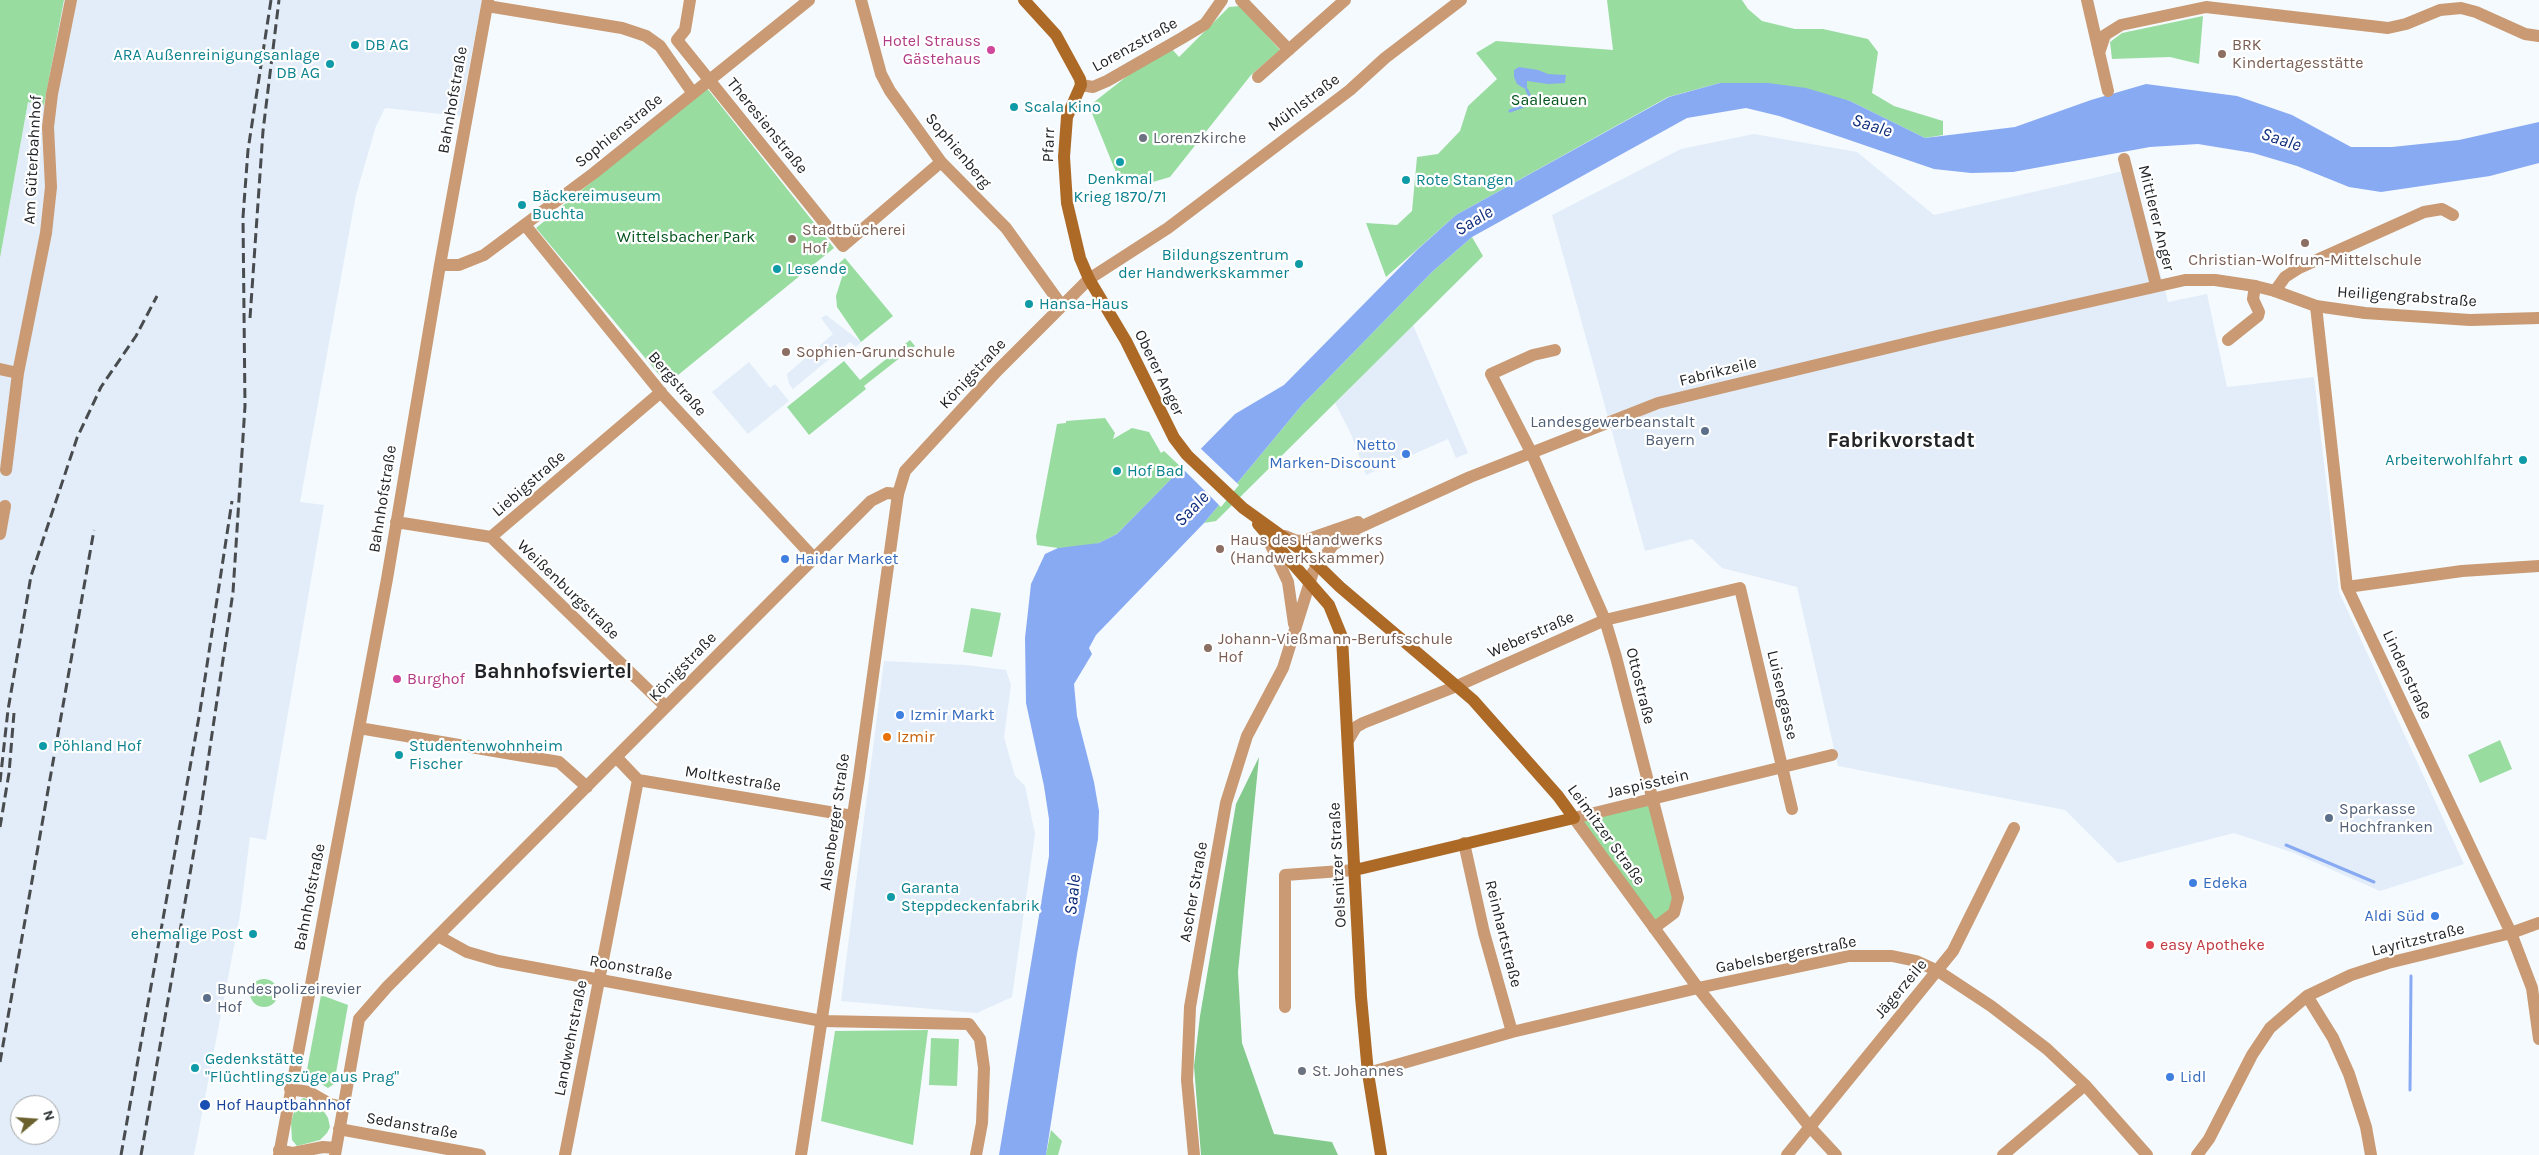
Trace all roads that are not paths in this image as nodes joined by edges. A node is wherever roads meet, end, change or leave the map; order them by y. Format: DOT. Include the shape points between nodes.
graph roads {
  1 [pos="71,0"];
  2 [pos="690,0"];
  3 [pos="808,0"];
  4 [pos="861,0"];
  5 [pos="1024,0"];
  6 [pos="1240,0"];
  7 [pos="1345,0"];
  8 [pos="1461,0"];
  9 [pos="2087,0"];
  10 [pos="487,3"];
  11 [pos="1217,3"];
  12 [pos="2539,36"];
  13 [pos="677,40"];
  14 [pos="660,46"];
  15 [pos="1289,50"];
  16 [pos="2099,53"];
  17 [pos="1258,77"];
  18 [pos="709,79"];
  19 [pos="1081,85"];
  20 [pos="2108,91"];
  21 [pos="692,92"];
  22 [pos="2124,159"];
  23 [pos="941,162"];
  24 [pos="2454,215"];
  25 [pos="525,225"];
  26 [pos="440,265"];
  27 [pos="1089,279"];
  28 [pos="2156,286"];
  29 [pos="2255,286"];
  30 [pos="2275,291"];
  31 [pos="1062,306"];
  32 [pos="2316,306"];
  33 [pos="2539,318"];
  34 [pos="2228,340"];
  35 [pos="1555,350"];
  36 [pos="0,369"];
  37 [pos="18,373"];
  38 [pos="660,392"];
  39 [pos="1531,452"];
  40 [pos="6,470"];
  41 [pos="898,494"];
  42 [pos="1238,504"];
  43 [pos="5,506"];
  44 [pos="1400,507"];
  45 [pos="396,522"];
  46 [pos="1264,532"];
  47 [pos="0,534"];
  48 [pos="1281,535"];
  49 [pos="491,537"];
  50 [pos="813,557"];
  51 [pos="1317,565"];
  52 [pos="2539,566"];
  53 [pos="1309,582"];
  54 [pos="2347,587"];
  55 [pos="1740,588"];
  56 [pos="1605,620"];
  57 [pos="1291,647"];
  58 [pos="1457,686"];
  59 [pos="666,707"];
  60 [pos="359,728"];
  61 [pos="1348,739"];
  62 [pos="1832,755"];
  63 [pos="616,758"];
  64 [pos="1783,767"];
  65 [pos="638,780"];
  66 [pos="587,787"];
  67 [pos="1651,801"];
  68 [pos="1792,809"];
  69 [pos="853,816"];
  70 [pos="1574,818"];
  71 [pos="2014,828"];
  72 [pos="1464,843"];
  73 [pos="1355,870"];
  74 [pos="2539,923"];
  75 [pos="1654,928"];
  76 [pos="2511,933"];
  77 [pos="438,936"];
  78 [pos="1938,971"];
  79 [pos="598,978"];
  80 [pos="1698,988"];
  81 [pos="2307,996"];
  82 [pos="1285,1007"];
  83 [pos="822,1021"];
  84 [pos="1512,1032"];
  85 [pos="2539,1039"];
  86 [pos="1368,1073"];
  87 [pos="2085,1085"];
  88 [pos="290,1089"];
  89 [pos="343,1107"];
  90 [pos="1809,1126"];
  91 [pos="339,1129"];
  92 [pos="335,1152"];
  93 [pos="279,1153"];
  94 [pos="480,1155"];
  95 [pos="565,1155"];
  96 [pos="801,1155"];
  97 [pos="976,1155"];
  98 [pos="1194,1155"];
  99 [pos="1381,1155"];
  100 [pos="1787,1155"];
  101 [pos="1836,1155"];
  102 [pos="2003,1155"];
  103 [pos="2147,1155"];
  104 [pos="2197,1155"];
  105 [pos="2371,1155"];
  1 -- 37 [label="street, Am Güterbahnhof" via="49,119 51,187 46,233"];
  2 -- 13 [label="street" via="685,30"];
  3 -- 18 [label="street, Sophienstraße"];
  4 -- 23 [label="street, Sophienberg" via="881,74 895,99"];
  5 -- 19 [label="main road" via="1056,35 1078,72"];
  6 -- 15 [label="street"];
  7 -- 15 [label="street"];
  8 -- 27 [label="street, Mühlstraße" via="1385,58 1350,90 1168,228"];
  9 -- 16 [label="street"];
  10 -- 14 [label="street" via="622,28 646,36"];
  10 -- 26 [label="street, Bahnhofstraße"];
  11 -- 19 [label="street, Lorenzstraße" via="1205,24 1182,38 1107,81 1093,87"];
  12 -- 16 [label="street" via="2526,34 2461,8 2447,9 2388,28 2225,8 2196,8 2114,28 2105,35"];
  13 -- 14 [label="street"];
  13 -- 18 [label="street, Theresienstraße"];
  14 -- 21 [label="street"];
  15 -- 17 [label="street"];
  16 -- 20 [label="street"];
  18 -- 21 [label="street, Sophienstraße"];
  18 -- 23 [label="street, Theresienstraße" via="843,246"];
  19 -- 27 [label="main road, Pfarr" via="1067,117 1066,203 1073,237"];
  21 -- 25 [label="street, Sophienstraße"];
  22 -- 28 [label="street, Mittlerer Anger"];
  23 -- 31 [label="street, Sophienberg" via="1006,228"];
  24 -- 30 [label="street" via="2442,210 2424,212 2299,268 2285,277"];
  25 -- 26 [label="street, Sophienstraße" via="468,263"];
  25 -- 38 [label="street, Bergstraße"];
  26 -- 45 [label="street, Bahnhofstraße"];
  27 -- 31 [label="street, Königstraße"];
  27 -- 42 [label="main road, Oberer Anger" via="1126,342 1166,426 1187,455"];
  28 -- 29 [label="street, Heiligengrabstraße" via="2195,279"];
  28 -- 39 [label="street, Fabrikzeile" via="1658,403"];
  29 -- 30 [label="street, Heiligengrabstraße"];
  29 -- 34 [label="street" via="2253,299 2258,316"];
  30 -- 32 [label="street, Heiligengrabstraße"];
  31 -- 41 [label="street, Königstraße" via="905,471"];
  32 -- 33 [label="street, Heiligengrabstraße" via="2365,313 2470,320"];
  32 -- 54 [label="street, Lindenstraße"];
  35 -- 39 [label="street, Ottostraße" via="1533,355 1491,374"];
  36 -- 37 [label="street"];
  37 -- 40 [label="street, Am Güterbahnhof"];
  38 -- 49 [label="street, Liebigstraße"];
  38 -- 50 [label="street, Bergstraße"];
  39 -- 44 [label="street, Fabrikzeile"];
  39 -- 56 [label="street, Ottostraße"];
  41 -- 50 [label="street, Königstraße" via="887,494 871,501"];
  41 -- 69 [label="street, Alsenberger Straße"];
  42 -- 46 [label="main road, Oelsnitzer Straße"];
  42 -- 48 [label="main road, Leimitzer Straße"];
  43 -- 47 [label="street"];
  44 -- 48 [label="street" via="1306,540 1297,541"];
  44 -- 51 [label="street, Fabrikzeile" via="1342,538"];
  45 -- 49 [label="street, Liebigstraße"];
  45 -- 60 [label="street, Bahnhofstraße"];
  46 -- 53 [label="main road, Oelsnitzer Straße"];
  46 -- 57 [label="street, Ascher Straße" via="1283,570 1291,596 1294,620"];
  48 -- 51 [label="main road, Leimitzer Straße"];
  49 -- 59 [label="street, Weißenburgstraße"];
  50 -- 59 [label="street, Königstraße"];
  51 -- 53 [label="street, Fabrikzeile"];
  51 -- 58 [label="main road, Leimitzer Straße"];
  52 -- 54 [label="street" via="2462,571"];
  53 -- 57 [label="street, Ascher Straße"];
  53 -- 61 [label="main road, Oelsnitzer Straße" via="1329,605 1341,631"];
  54 -- 76 [label="street, Lindenstraße"];
  55 -- 56 [label="street, Weberstraße"];
  55 -- 64 [label="street, Luisengasse"];
  56 -- 58 [label="street, Weberstraße"];
  56 -- 67 [label="street, Ottostraße"];
  57 -- 98 [label="street, Ascher Straße" via="1276,685 1248,736 1226,803 1190,1007 1187,1080"];
  58 -- 61 [label="street, Weberstraße" via="1363,723"];
  58 -- 70 [label="main road, Leimitzer Straße" via="1492,720"];
  59 -- 63 [label="street, Königstraße"];
  60 -- 66 [label="street" via="558,762"];
  60 -- 88 [label="street, Bahnhofstraße"];
  61 -- 73 [label="main road, Oelsnitzer Straße"];
  62 -- 64 [label="street, Jaspisstein"];
  63 -- 65 [label="street"];
  63 -- 66 [label="street, Königstraße"];
  64 -- 67 [label="street, Jaspisstein"];
  64 -- 68 [label="street, Luisengasse"];
  65 -- 69 [label="street, Moltkestraße"];
  65 -- 79 [label="street, Landwehrstraße"];
  66 -- 77 [label="street, Königstraße"];
  67 -- 70 [label="street, Jaspisstein"];
  67 -- 75 [label="street, Ottostraße" via="1678,904 1671,916"];
  69 -- 83 [label="street, Alsenberger Straße"];
  70 -- 72 [label="main road, Jaspisstein"];
  70 -- 75 [label="street, Leimitzer Straße"];
  71 -- 78 [label="street, Jägerzeile" via="1953,951"];
  72 -- 73 [label="main road, Jaspisstein"];
  72 -- 84 [label="street, Reinhartstraße" via="1484,933"];
  73 -- 82 [label="street" via="1285,875"];
  73 -- 86 [label="main road, Oelsnitzer Straße"];
  74 -- 76 [label="street, Layritzstraße"];
  75 -- 80 [label="street, Leimitzer Straße"];
  76 -- 81 [label="street, Layritzstraße" via="2379,966"];
  76 -- 85 [label="street, Lindenstraße" via="2532,988"];
  77 -- 79 [label="street, Roonstraße" via="467,952 498,961"];
  77 -- 89 [label="street, Königstraße" via="359,1019"];
  78 -- 80 [label="street, Gabelsbergerstraße" via="1916,960 1892,956 1849,956"];
  78 -- 87 [label="street, Gabelsbergerstraße" via="2047,1049"];
  78 -- 90 [label="street, Jägerzeile"];
  79 -- 83 [label="street, Roonstraße"];
  79 -- 95 [label="street, Landwehrstraße"];
  80 -- 84 [label="street, Gabelsbergerstraße"];
  80 -- 90 [label="street, Leimitzer Straße"];
  81 -- 104 [label="street, Layritzstraße" via="2270,1028"];
  81 -- 105 [label="street" via="2333,1038 2349,1074 2366,1127"];
  83 -- 96 [label="street, Alsenberger Straße"];
  83 -- 97 [label="street, Roonstraße" via="969,1024 980,1039 984,1068 982,1123"];
  84 -- 86 [label="street, Gabelsbergerstraße"];
  86 -- 99 [label="main road, Oelsnitzer Straße"];
  87 -- 102 [label="street"];
  87 -- 103 [label="street, Gabelsbergerstraße"];
  88 -- 89 [label="street" via="309,1092 330,1104"];
  88 -- 93 [label="street, Bahnhofstraße"];
  89 -- 91 [label="street, Königstraße"];
  90 -- 100 [label="street, Jägerzeile"];
  90 -- 101 [label="street, Leimitzer Straße"];
  91 -- 92 [label="street, Königstraße"];
  91 -- 94 [label="street, Sedanstraße"];
  92 -- 93 [label="street" via="323,1147"];
}
